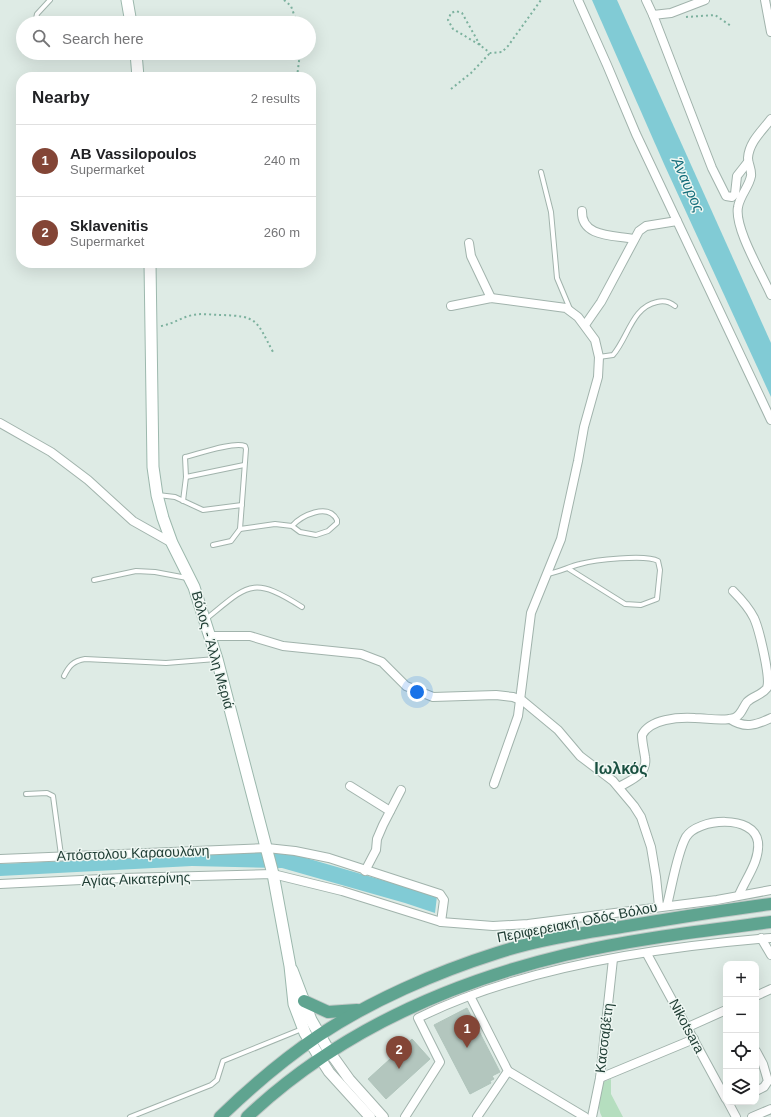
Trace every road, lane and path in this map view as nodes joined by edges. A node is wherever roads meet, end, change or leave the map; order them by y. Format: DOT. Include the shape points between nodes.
graph roads {
  1 [pos="50,0"];
  2 [pos="127,0"];
  3 [pos="284,0"];
  4 [pos="541,0"];
  5 [pos="578,0"];
  6 [pos="646,0"];
  7 [pos="704,0"];
  8 [pos="765,0"];
  9 [pos="653,15"];
  10 [pos="37,16"];
  11 [pos="130,16"];
  12 [pos="295,16"];
  13 [pos="682,18"];
  14 [pos="731,26"];
  15 [pos="771,32"];
  16 [pos="480,44"];
  17 [pos="490,53"];
  18 [pos="137,60"];
  19 [pos="299,60"];
  20 [pos="138,72"];
  21 [pos="298,72"];
  22 [pos="451,89"];
  23 [pos="771,119"];
  24 [pos="748,162"];
  25 [pos="541,172"];
  26 [pos="582,211"];
  27 [pos="677,221"];
  28 [pos="634,239"];
  29 [pos="469,243"];
  30 [pos="150,268"];
  31 [pos="771,295"];
  32 [pos="491,298"];
  33 [pos="450,306"];
  34 [pos="675,306"];
  35 [pos="570,309"];
  36 [pos="585,325"];
  37 [pos="152,327"];
  38 [pos="273,352"];
  39 [pos="600,357"];
  40 [pos="771,420"];
  41 [pos="0,423"];
  42 [pos="244,465"];
  43 [pos="186,477"];
  44 [pos="157,495"];
  45 [pos="183,501"];
  46 [pos="242,505"];
  47 [pos="292,526"];
  48 [pos="240,529"];
  49 [pos="172,543"];
  50 [pos="213,545"];
  51 [pos="569,569"];
  52 [pos="546,574"];
  53 [pos="190,578"];
  54 [pos="94,580"];
  55 [pos="733,591"];
  56 [pos="302,607"];
  57 [pos="206,620"];
  58 [pos="211,636"];
  59 [pos="217,659"];
  60 [pos="64,676"];
  61 [pos="521,700"];
  62 [pos="771,718"];
  63 [pos="730,719"];
  64 [pos="494,784"];
  65 [pos="350,786"];
  66 [pos="619,787"];
  67 [pos="401,790"];
  68 [pos="26,794"];
  69 [pos="390,811"];
  70 [pos="267,848"];
  71 [pos="61,856"];
  72 [pos="0,859"];
  73 [pos="365,871"];
  74 [pos="273,874"];
  75 [pos="0,884"];
  76 [pos="771,890"];
  77 [pos="739,895"];
  78 [pos="771,904"];
  79 [pos="667,905"];
  80 [pos="659,906"];
  81 [pos="441,922"];
  82 [pos="771,922"];
  83 [pos="762,938"];
  84 [pos="771,938"];
  85 [pos="647,954"];
  86 [pos="771,955"];
  87 [pos="613,959"];
  88 [pos="290,966"];
  89 [pos="771,989"];
  90 [pos="759,995"];
  91 [pos="470,996"];
  92 [pos="304,1001"];
  93 [pos="364,1010"];
  94 [pos="723,1011"];
  95 [pos="688,1027"];
  96 [pos="303,1028"];
  97 [pos="315,1039"];
  98 [pos="694,1039"];
  99 [pos="325,1054"];
  100 [pos="759,1057"];
  101 [pos="508,1071"];
  102 [pos="600,1078"];
  103 [pos="759,1090"];
  104 [pos="723,1091"];
  105 [pos="730,1105"];
  106 [pos="771,1109"];
  107 [pos="130,1117"];
  108 [pos="220,1117"];
  109 [pos="247,1117"];
  110 [pos="370,1117"];
  111 [pos="383,1117"];
  112 [pos="405,1117"];
  113 [pos="477,1117"];
  114 [pos="584,1117"];
  115 [pos="592,1117"];
  116 [pos="736,1117"];
  117 [pos="752,1117"];
  1 -- 10 [label="lane"];
  2 -- 11 [label="main road"];
  3 -- 12 [label="path" via="291,6"];
  4 -- 17 [label="path" via="504,50 497,54"];
  5 -- 27 [label="street"];
  6 -- 9 [label="street"];
  7 -- 9 [label="street" via="671,13"];
  8 -- 15 [label="street"];
  9 -- 24 [label="street" via="712,168 726,196 732,197 735,194 737,176"];
  13 -- 14 [label="path" via="715,15"];
  16 -- 16 [label="path" via="453,29 448,20 449,15 454,12 462,13"];
  16 -- 17 [label="path"];
  17 -- 22 [label="path" via="471,74"];
  18 -- 20 [label="main road"];
  19 -- 21 [label="path"];
  23 -- 24 [label="street" via="751,146"];
  24 -- 31 [label="street" via="751,176 739,202 738,220"];
  25 -- 35 [label="lane" via="551,207 556,272"];
  26 -- 28 [label="street" via="582,221 591,231"];
  27 -- 28 [label="street" via="646,226"];
  27 -- 40 [label="street"];
  28 -- 36 [label="street" via="601,302"];
  29 -- 32 [label="street" via="471,256"];
  30 -- 37 [label="main road, Βόλος - Άλλη Μεριά"];
  32 -- 33 [label="street"];
  32 -- 35 [label="street"];
  34 -- 39 [label="lane" via="667,301 659,301 643,308 613,355"];
  35 -- 36 [label="street"];
  36 -- 39 [label="street" via="595,340"];
  37 -- 38 [label="path" via="175,323 193,315 242,315 254,321"];
  37 -- 44 [label="main road, Βόλος - Άλλη Μεριά" via="153,467"];
  39 -- 52 [label="street" via="561,539"];
  41 -- 49 [label="street" via="51,452 88,480 133,521"];
  42 -- 43 [label="lane"];
  42 -- 43 [label="lane" via="245,446 229,446 186,457"];
  42 -- 46 [label="lane"];
  43 -- 45 [label="lane"];
  44 -- 45 [label="lane" via="168,495"];
  44 -- 49 [label="main road, Βόλος - Άλλη Μεριά"];
  45 -- 46 [label="lane" via="203,510"];
  46 -- 48 [label="lane"];
  47 -- 47 [label="lane" via="303,516 313,512 330,514 337,520 332,528 316,535 300,532"];
  47 -- 48 [label="lane" via="275,524"];
  48 -- 50 [label="lane" via="230,541"];
  49 -- 53 [label="main road, Βόλος - Άλλη Μεριά"];
  51 -- 51 [label="lane" via="587,563 632,558 653,559 658,562 660,570 657,599 641,605 625,604"];
  51 -- 52 [label="lane"];
  52 -- 61 [label="street" via="531,613"];
  53 -- 54 [label="lane" via="136,571"];
  53 -- 57 [label="main road, Βόλος - Άλλη Μεριά"];
  55 -- 63 [label="street" via="749,609 756,622 769,682 765,690 748,702 739,715"];
  56 -- 57 [label="lane" via="273,590 258,587 230,598"];
  57 -- 58 [label="main road, Βόλος - Άλλη Μεριά"];
  58 -- 59 [label="main road, Βόλος - Άλλη Μεριά"];
  58 -- 61 [label="street" via="250,636 283,646 361,654 382,662 406,686 433,697 496,695"];
  59 -- 60 [label="lane" via="166,663 85,660 69,666"];
  59 -- 70 [label="main road, Βόλος - Άλλη Μεριά"];
  61 -- 64 [label="street" via="517,720"];
  61 -- 66 [label="street" via="558,730 580,756"];
  62 -- 63 [label="street" via="744,726"];
  63 -- 66 [label="street" via="690,718 648,726 642,735 646,762 644,768 640,774"];
  65 -- 69 [label="street"];
  66 -- 80 [label="street" via="634,806 645,827 656,877"];
  67 -- 69 [label="street"];
  68 -- 71 [label="lane" via="47,793 53,796"];
  69 -- 73 [label="street" via="377,838 376,850"];
  70 -- 71 [label="street, Απόστολου Καραουλάνη"];
  70 -- 73 [label="street, Απόστολου Καραουλάνη" via="329,858"];
  70 -- 74 [label="main road, Βόλος - Άλλη Μεριά"];
  71 -- 72 [label="street, Απόστολου Καραουλάνη"];
  73 -- 81 [label="street, Απόστολου Καραουλάνη" via="440,894 444,900"];
  74 -- 75 [label="street, Αγίας Αικατερίνης"];
  74 -- 81 [label="street, Αγίας Αικατερίνης" via="342,891"];
  74 -- 88 [label="main road, Βόλος - Άλλη Μεριά"];
  76 -- 77 [label="street, Αγίας Αικατερίνης"];
  77 -- 79 [label="street, Αγίας Αικατερίνης"];
  77 -- 79 [label="street" via="757,858 758,841 753,831 744,825 719,822 699,827 686,837"];
  78 -- 93 [label="main road, Περιφερειακή Οδός Βόλου" via="694,914 521,946 433,977"];
  79 -- 80 [label="street, Αγίας Αικατερίνης"];
  80 -- 81 [label="street, Αγίας Αικατερίνης" via="505,926"];
  82 -- 99 [label="main road" via="637,942 526,965 410,1008"];
  83 -- 84 [label="street"];
  83 -- 85 [label="street"];
  83 -- 86 [label="street"];
  85 -- 87 [label="street"];
  85 -- 95 [label="street, Nikotsara"];
  87 -- 91 [label="street" via="541,975"];
  87 -- 102 [label="street, Κασσαβέτη"];
  88 -- 92 [label="main road, Βόλος - Άλλη Μεριά"];
  88 -- 96 [label="main road, Βόλος - Άλλη Μεριά" via="293,999"];
  89 -- 90 [label="street"];
  91 -- 101 [label="street"];
  91 -- 112 [label="street" via="418,1018 440,1062"];
  92 -- 93 [label="main road" via="332,1013"];
  92 -- 97 [label="main road, Βόλος - Άλλη Μεριά"];
  93 -- 97 [label="main road, Περιφερειακή Οδός Βόλου"];
  94 -- 95 [label="street"];
  95 -- 98 [label="street, Nikotsara"];
  96 -- 97 [label="main road, Βόλος - Άλλη Μεριά"];
  96 -- 107 [label="lane" via="223,1061 217,1080 211,1085"];
  97 -- 99 [label="main road, Βόλος - Άλλη Μεριά"];
  97 -- 108 [label="main road, Περιφερειακή Οδός Βόλου" via="256,1084"];
  98 -- 102 [label="street"];
  98 -- 104 [label="street, Nikotsara"];
  99 -- 109 [label="main road"];
  99 -- 110 [label="street" via="329,1072"];
  99 -- 111 [label="street"];
  100 -- 103 [label="street" via="768,1081"];
  101 -- 113 [label="street"];
  101 -- 114 [label="street"];
  102 -- 115 [label="street, Κασσαβέτη"];
  105 -- 116 [label="street, Nikotsara"];
  106 -- 117 [label="street"];
}
